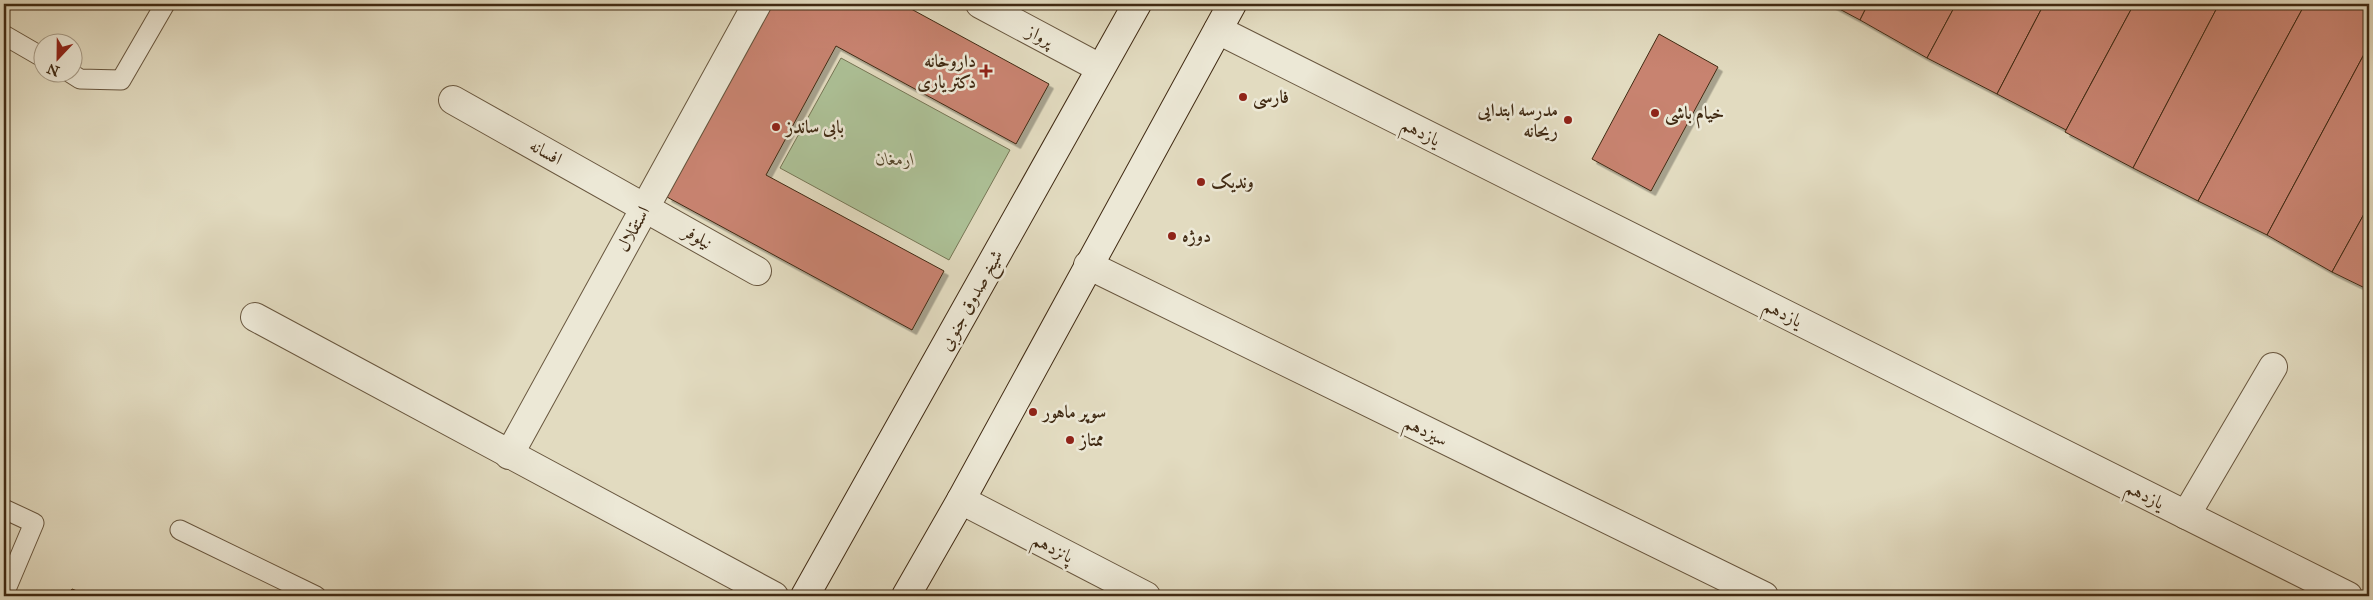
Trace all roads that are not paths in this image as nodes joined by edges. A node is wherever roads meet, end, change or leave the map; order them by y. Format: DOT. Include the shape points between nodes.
graph roads {
  1 [pos="165,4"];
  2 [pos="756,4"];
  3 [pos="980,4"];
  4 [pos="1137,4"];
  5 [pos="1232,4"];
  6 [pos="1218,30"];
  7 [pos="4,35"];
  8 [pos="32,51"];
  9 [pos="1100,68"];
  10 [pos="82,79"];
  11 [pos="453,100"];
  12 [pos="642,205"];
  13 [pos="1088,265"];
  14 [pos="757,271"];
  15 [pos="254,316"];
  16 [pos="2273,367"];
  17 [pos="509,455"];
  18 [pos="961,500"];
  19 [pos="4,509"];
  20 [pos="2186,515"];
  21 [pos="180,530"];
  22 [pos="4,594"];
  23 [pos="316,596"];
  24 [pos="774,596"];
  25 [pos="805,596"];
  26 [pos="906,596"];
  27 [pos="1146,596"];
  28 [pos="1764,596"];
  29 [pos="2348,596"];
  1 -- 10 [label="lane" via="121,80"];
  2 -- 12 [label="street, استقلال"];
  3 -- 9 [label="street, پرواز"];
  4 -- 9 [label="street, شیخ صدوق جنوبی"];
  5 -- 6 [label="street"];
  6 -- 13 [label="street"];
  6 -- 20 [label="street, یازدهم"];
  7 -- 8 [label="lane"];
  9 -- 25 [label="street, شیخ صدوق جنوبی"];
  11 -- 12 [label="street, افسانه"];
  12 -- 14 [label="street, نیلوفر"];
  12 -- 17 [label="street, استقلال"];
  13 -- 18 [label="street"];
  13 -- 28 [label="street, سیزدهم"];
  15 -- 17 [label="street"];
  16 -- 20 [label="street"];
  17 -- 24 [label="street"];
  18 -- 26 [label="street"];
  18 -- 27 [label="street, پانزدهم"];
  19 -- 22 [label="lane" via="34,523"];
  20 -- 29 [label="street, یازدهم"];
  21 -- 23 [label="lane"];
}
